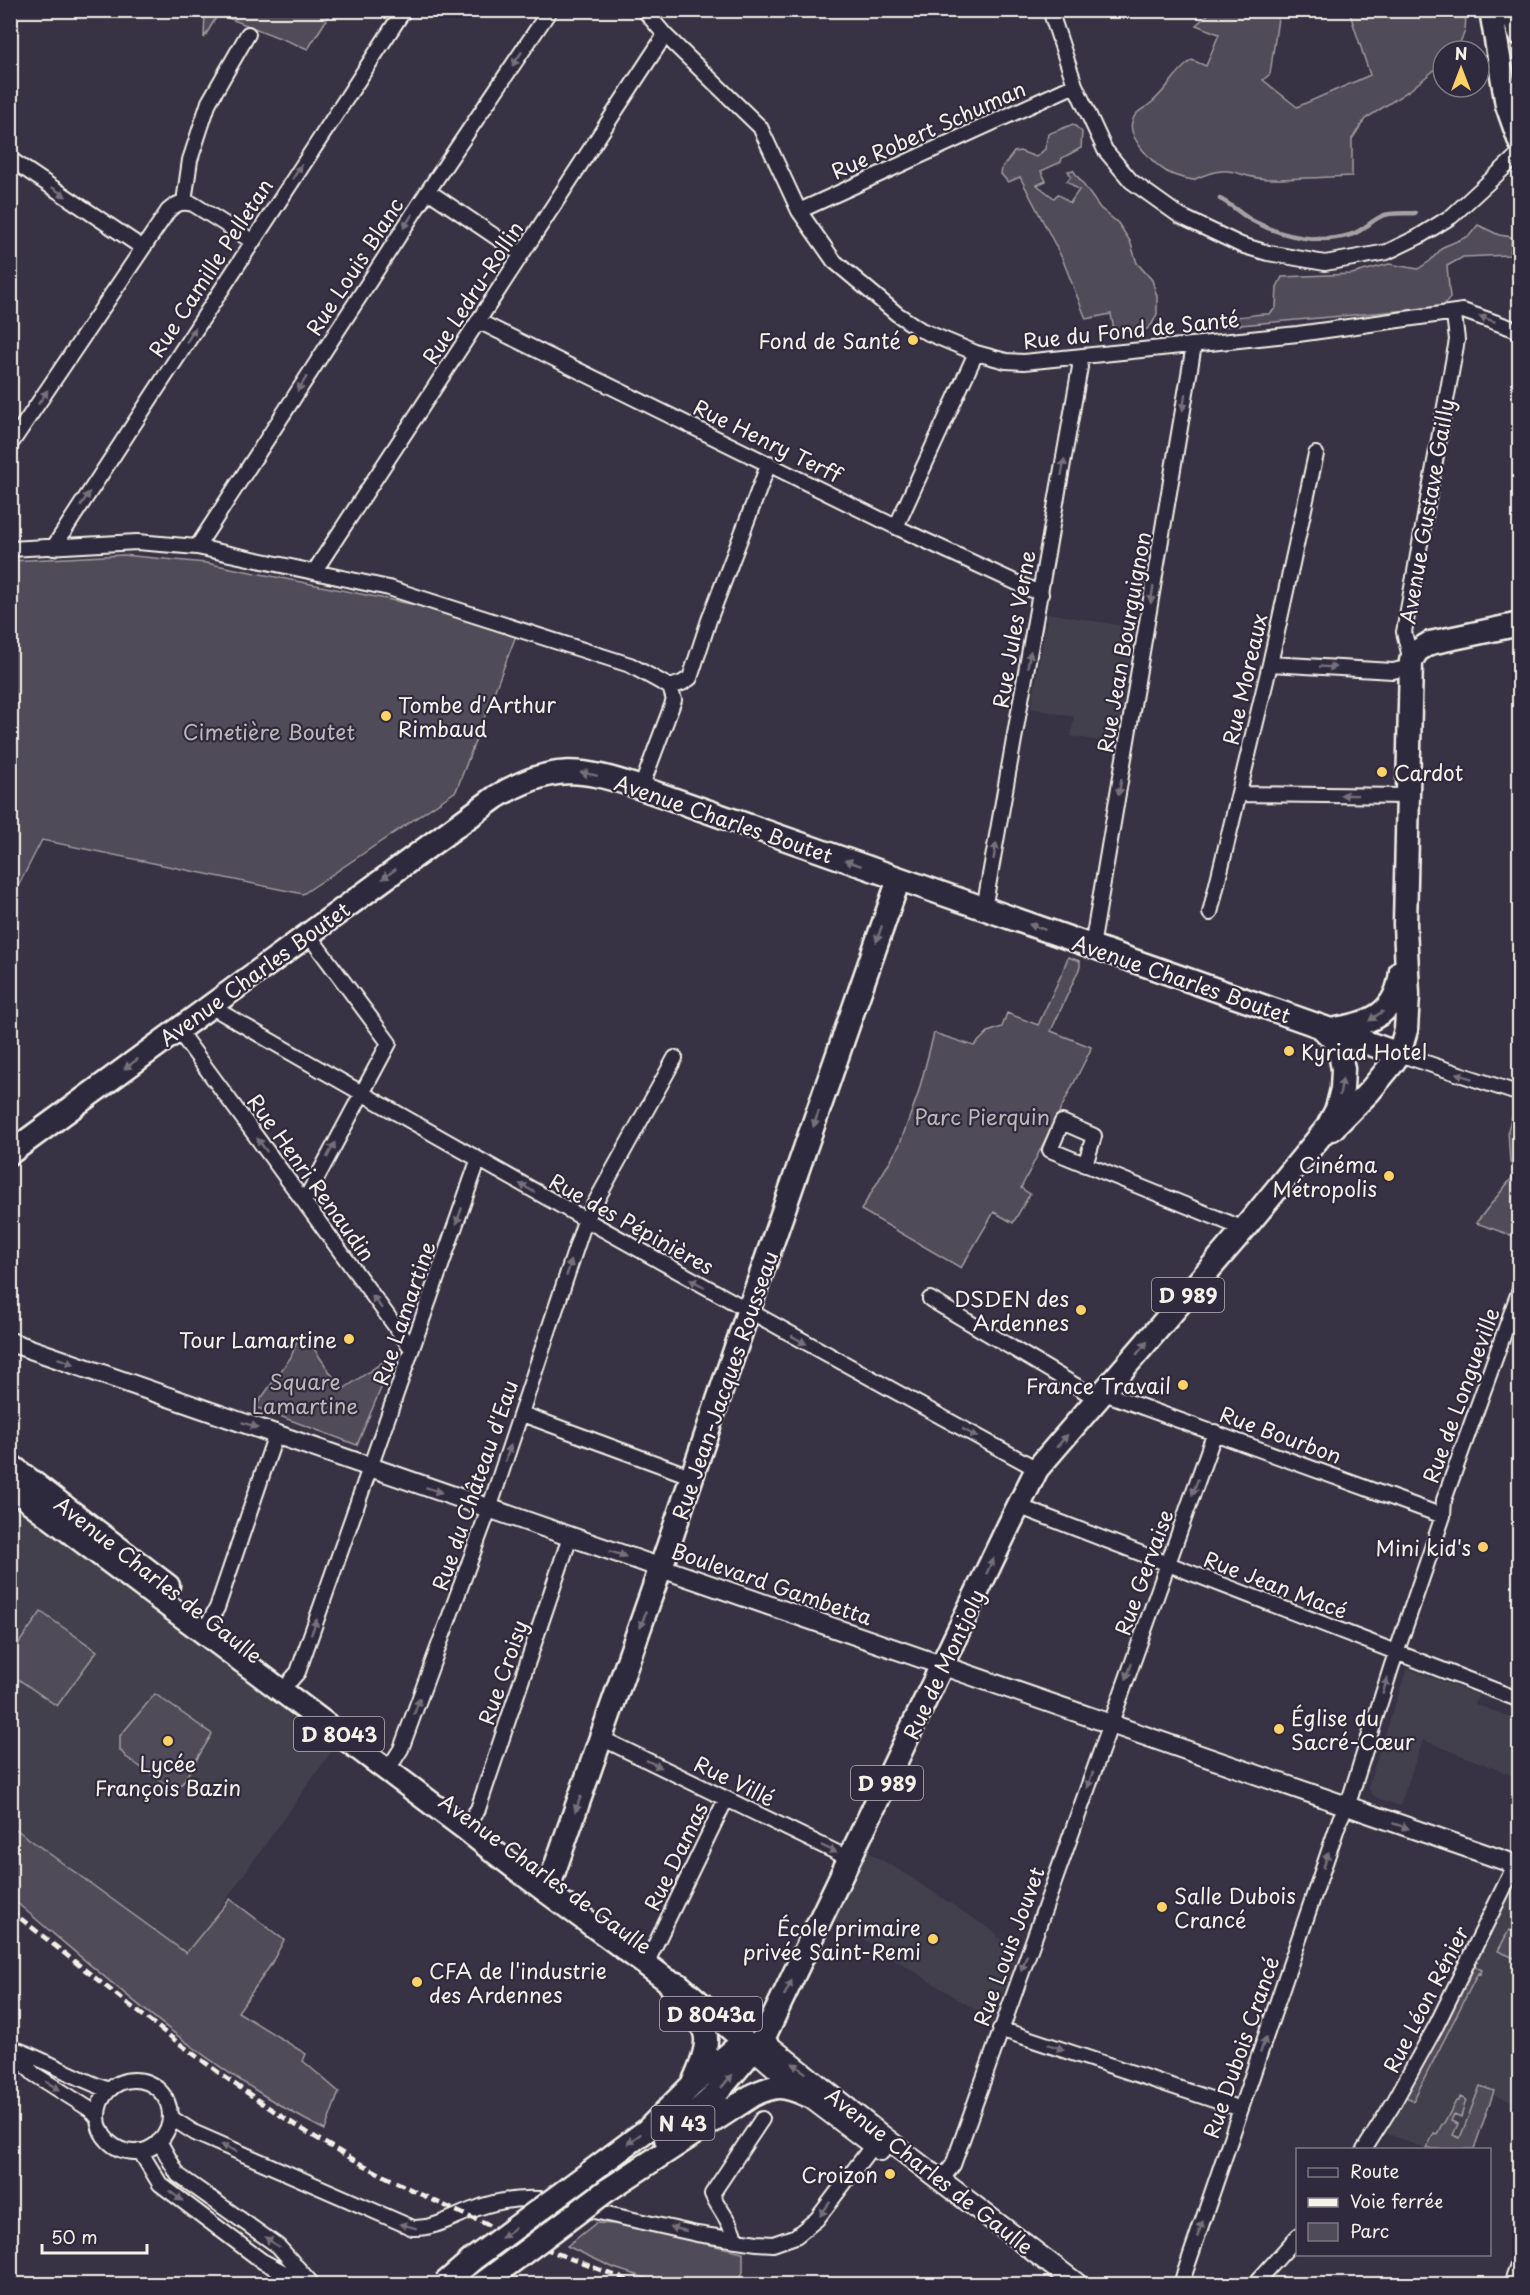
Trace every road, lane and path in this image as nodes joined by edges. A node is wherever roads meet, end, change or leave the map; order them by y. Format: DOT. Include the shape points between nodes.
graph roads {
  1 [pos="404,10"];
  2 [pos="550,10"];
  3 [pos="644,10"];
  4 [pos="1050,10"];
  5 [pos="1491,10"];
  6 [pos="1510,10"];
  7 [pos="1520,33"];
  8 [pos="248,34"];
  9 [pos="665,35"];
  10 [pos="1075,85"];
  11 [pos="1520,142"];
  12 [pos="1520,153"];
  13 [pos="10,159"];
  14 [pos="428,191"];
  15 [pos="184,202"];
  16 [pos="799,211"];
  17 [pos="252,241"];
  18 [pos="143,248"];
  19 [pos="521,254"];
  20 [pos="1454,314"];
  21 [pos="478,321"];
  22 [pos="1520,331"];
  23 [pos="1194,345"];
  24 [pos="976,353"];
  25 [pos="1078,357"];
  26 [pos="10,446"];
  27 [pos="1316,454"];
  28 [pos="769,463"];
  29 [pos="896,527"];
  30 [pos="197,547"];
  31 [pos="53,548"];
  32 [pos="10,549"];
  33 [pos="314,572"];
  34 [pos="1041,594"];
  35 [pos="1520,624"];
  36 [pos="1270,664"];
  37 [pos="1410,664"];
  38 [pos="670,687"];
  39 [pos="642,788"];
  40 [pos="1239,794"];
  41 [pos="1407,796"];
  42 [pos="899,879"];
  43 [pos="984,909"];
  44 [pos="1210,913"];
  45 [pos="1405,924"];
  46 [pos="308,933"];
  47 [pos="1092,947"];
  48 [pos="210,1006"];
  49 [pos="1325,1029"];
  50 [pos="178,1030"];
  51 [pos="1399,1054"];
  52 [pos="675,1058"];
  53 [pos="361,1094"];
  54 [pos="1520,1095"];
  55 [pos="1318,1139"];
  56 [pos="10,1153"];
  57 [pos="478,1161"];
  58 [pos="1085,1165"];
  59 [pos="304,1202"];
  60 [pos="585,1221"];
  61 [pos="1244,1229"];
  62 [pos="1520,1289"];
  63 [pos="930,1299"];
  64 [pos="748,1312"];
  65 [pos="1516,1312"];
  66 [pos="10,1342"];
  67 [pos="412,1349"];
  68 [pos="1101,1396"];
  69 [pos="522,1414"];
  70 [pos="1215,1432"];
  71 [pos="276,1434"];
  72 [pos="10,1465"];
  73 [pos="371,1467"];
  74 [pos="1038,1469"];
  75 [pos="693,1476"];
  76 [pos="10,1487"];
  77 [pos="1018,1506"];
  78 [pos="489,1509"];
  79 [pos="1443,1516"];
  80 [pos="570,1537"];
  81 [pos="1167,1564"];
  82 [pos="661,1568"];
  83 [pos="208,1626"];
  84 [pos="1396,1653"];
  85 [pos="942,1667"];
  86 [pos="291,1680"];
  87 [pos="1520,1700"];
  88 [pos="1110,1725"];
  89 [pos="601,1738"];
  90 [pos="394,1760"];
  91 [pos="726,1799"];
  92 [pos="1346,1807"];
  93 [pos="471,1819"];
  94 [pos="850,1859"];
  95 [pos="1517,1865"];
  96 [pos="549,1885"];
  97 [pos="649,1957"];
  98 [pos="668,1981"];
  99 [pos="1000,2029"];
  100 [pos="753,2044"];
  101 [pos="10,2049"];
  102 [pos="692,2085"];
  103 [pos="109,2090"];
  104 [pos="807,2095"];
  105 [pos="1241,2109"];
  106 [pos="170,2116"];
  107 [pos="98,2118"];
  108 [pos="762,2119"];
  109 [pos="159,2141"];
  110 [pos="873,2145"];
  111 [pos="1365,2148"];
  112 [pos="140,2151"];
  113 [pos="942,2179"];
  114 [pos="606,2192"];
  115 [pos="1296,2238"];
  116 [pos="735,2240"];
  117 [pos="1520,2259"];
  118 [pos="305,2284"];
  119 [pos="312,2284"];
  120 [pos="444,2284"];
  121 [pos="482,2284"];
  122 [pos="1060,2284"];
  123 [pos="1077,2284"];
  124 [pos="1181,2284"];
  125 [pos="1256,2284"];
  126 [pos="1511,2284"];
  17 -- 1 [label="street, Rue Camille Pelletan, one-way"];
  2 -- 14 [label="street, Rue Louis Blanc, one-way"];
  3 -- 9 [label="street, Rue du Fond de Santé"];
  4 -- 10 [label="street"];
  5 -- 11 [label="main road" via="1507,105"];
  6 -- 7 [label="main road"];
  8 -- 15 [label="street" via="209,102 190,160"];
  9 -- 16 [label="street, Rue du Fond de Santé" via="760,127"];
  9 -- 19 [label="street, Rue Ledru-Rollin"];
  10 -- 12 [label="street" via="1105,150 1131,181 1180,216 1241,245 1324,263 1388,252 1418,237 1452,216"];
  10 -- 16 [label="street, Rue Robert Schuman"];
  13 -- 18 [label="street, one-way"];
  14 -- 19 [label="street"];
  14 -- 30 [label="street, Rue Louis Blanc, one-way"];
  15 -- 17 [label="street"];
  15 -- 18 [label="street" via="176,203 168,211"];
  16 -- 24 [label="street, Rue du Fond de Santé" via="834,261 897,314 921,330"];
  31 -- 17 [label="street, Rue Camille Pelletan, one-way"];
  26 -- 18 [label="street, one-way"];
  19 -- 21 [label="street, Rue Ledru-Rollin"];
  22 -- 20 [label="street, Rue du Fond de Santé, one-way" via="1463,311"];
  20 -- 23 [label="street, Rue du Fond de Santé"];
  20 -- 37 [label="street, Avenue Gustave Gailly" via="1457,340 1404,632"];
  21 -- 28 [label="street, Rue Henry Terff"];
  21 -- 33 [label="street, Rue Ledru-Rollin"];
  23 -- 25 [label="street, Rue du Fond de Santé"];
  23 -- 47 [label="street, Rue Jean Bourguignon, one-way"];
  24 -- 25 [label="street, Rue du Fond de Santé" via="1024,362"];
  24 -- 29 [label="street"];
  34 -- 25 [label="street, Rue Jules Verne, one-way" via="1080,367"];
  27 -- 36 [label="street, Rue Moreaux"];
  28 -- 29 [label="street, Rue Henry Terff"];
  28 -- 38 [label="street" via="690,678"];
  29 -- 34 [label="street, Rue Henry Terff"];
  30 -- 31 [label="street" via="137,542"];
  30 -- 33 [label="street"];
  31 -- 32 [label="street"];
  33 -- 38 [label="street" via="389,588 506,624 630,665"];
  43 -- 34 [label="street, Rue Jules Verne, one-way"];
  35 -- 37 [label="main road" via="1430,643 1417,651"];
  36 -- 37 [label="street, one-way" via="1393,671"];
  36 -- 40 [label="street, Rue Moreaux"];
  37 -- 41 [label="main road, Avenue Gustave Gailly"];
  38 -- 39 [label="street" via="674,700"];
  42 -- 39 [label="main road, Avenue Charles Boutet, one-way"];
  39 -- 46 [label="main road, Avenue Charles Boutet, one-way" via="580,771 522,781"];
  41 -- 40 [label="street, one-way"];
  40 -- 44 [label="street, Rue Moreaux"];
  41 -- 45 [label="main road, Avenue Gustave Gailly"];
  42 -- 43 [label="main road, Avenue Charles Boutet"];
  42 -- 64 [label="main road, Rue Jean-Jacques Rousseau, one-way"];
  47 -- 43 [label="main road, Avenue Charles Boutet, one-way"];
  45 -- 49 [label="main road, one-way" via="1394,999 1364,1024"];
  45 -- 51 [label="main road" via="1408,995 1406,1030"];
  46 -- 48 [label="main road, Avenue Charles Boutet"];
  46 -- 53 [label="street" via="389,1044"];
  47 -- 49 [label="main road, Avenue Charles Boutet"];
  48 -- 50 [label="main road, Avenue Charles Boutet"];
  48 -- 53 [label="street, Rue des Pépinières"];
  49 -- 51 [label="main road, Avenue Charles Boutet"];
  55 -- 49 [label="main road, one-way" via="1327,1128 1342,1089 1340,1053"];
  50 -- 56 [label="main road, Avenue Charles Boutet, one-way"];
  59 -- 50 [label="street, Rue Henri Renaudin, one-way"];
  54 -- 51 [label="street, Avenue Charles Boutet, one-way"];
  51 -- 55 [label="main road" via="1369,1092"];
  52 -- 60 [label="street, Rue du Château d'Eau"];
  53 -- 57 [label="street, Rue des Pépinières"];
  59 -- 53 [label="street, one-way"];
  55 -- 61 [label="main road, D 989"];
  60 -- 57 [label="street, Rue des Pépinières, one-way"];
  57 -- 67 [label="street, Rue Lamartine, one-way"];
  58 -- 61 [label="street"];
  67 -- 59 [label="street, Rue Henri Renaudin, one-way"];
  64 -- 60 [label="street, Rue des Pépinières, one-way"];
  69 -- 60 [label="street, Rue du Château d'Eau, one-way"];
  68 -- 61 [label="main road, D 989, one-way"];
  62 -- 65 [label="street, Rue de Longueville"];
  63 -- 68 [label="street"];
  64 -- 74 [label="street, Rue des Pépinières, one-way"];
  64 -- 75 [label="main road, Rue Jean-Jacques Rousseau"];
  65 -- 79 [label="street, Rue de Longueville" via="1444,1500"];
  66 -- 71 [label="street, Boulevard Gambetta, one-way"];
  67 -- 73 [label="street, Rue Lamartine"];
  68 -- 70 [label="street, Rue Bourbon"];
  74 -- 68 [label="main road, Rue de Montjoly / D 989, one-way"];
  69 -- 75 [label="street"];
  78 -- 69 [label="street, Rue du Château d'Eau, one-way"];
  70 -- 79 [label="street, Rue Bourbon"];
  70 -- 81 [label="street, Rue Gervaise, one-way"];
  71 -- 73 [label="street, Boulevard Gambetta"];
  71 -- 83 [label="street"];
  72 -- 83 [label="main road, Avenue Charles de Gaulle / D 8043"];
  73 -- 78 [label="street, Boulevard Gambetta, one-way"];
  86 -- 73 [label="street, Rue Lamartine, one-way" via="298,1672"];
  74 -- 77 [label="main road, Rue de Montjoly / D 989"];
  75 -- 82 [label="main road, Rue Jean-Jacques Rousseau"];
  76 -- 83 [label="main road, Avenue Charles de Gaulle / D 8043"];
  77 -- 81 [label="street, Rue Jean Macé"];
  85 -- 77 [label="main road, Rue de Montjoly / D 989, one-way"];
  78 -- 80 [label="street, Boulevard Gambetta"];
  90 -- 78 [label="street, Rue du Château d'Eau, one-way"];
  79 -- 84 [label="street, Rue Dubois Crancé"];
  80 -- 82 [label="street, Boulevard Gambetta, one-way"];
  80 -- 93 [label="street, Rue Croisy" via="478,1809"];
  81 -- 84 [label="street, Rue Jean Macé"];
  81 -- 88 [label="street, Rue Gervaise, one-way"];
  82 -- 85 [label="street, Boulevard Gambetta"];
  82 -- 89 [label="main road, Rue Jean-Jacques Rousseau, one-way"];
  83 -- 86 [label="main road, Avenue Charles de Gaulle / D 8043"];
  83 -- 96 [label="main road, Avenue Charles de Gaulle / D 8043" via="520,1874"];
  84 -- 87 [label="street, Rue Jean Macé"];
  92 -- 84 [label="street, Rue Dubois Crancé, one-way"];
  85 -- 88 [label="street, Boulevard Gambetta"];
  85 -- 94 [label="main road, Rue de Montjoly / D 989"];
  86 -- 90 [label="main road, Avenue Charles de Gaulle / D 8043"];
  88 -- 92 [label="street, Boulevard Gambetta"];
  88 -- 99 [label="street, Rue Louis Jouvet, one-way"];
  89 -- 91 [label="street, Rue Villé, one-way"];
  89 -- 96 [label="main road, Rue Jean-Jacques Rousseau, one-way"];
  90 -- 93 [label="main road, Avenue Charles de Gaulle / D 8043"];
  91 -- 94 [label="street, Rue Villé, one-way"];
  91 -- 97 [label="street, Rue Damas"];
  92 -- 95 [label="street, Boulevard Gambetta, one-way"];
  105 -- 92 [label="street, Rue Dubois Crancé, one-way"];
  93 -- 96 [label="main road, Avenue Charles de Gaulle / D 8043"];
  100 -- 94 [label="main road, Rue de Montjoly / D 989, one-way"];
  95 -- 111 [label="street, Rue Léon Rénier" via="1436,2026"];
  96 -- 97 [label="main road, Avenue Charles de Gaulle / D 8043"];
  97 -- 98 [label="main road, Avenue Charles de Gaulle / D 8043"];
  97 -- 100 [label="main road, Avenue Charles de Gaulle / D 8043"];
  98 -- 100 [label="main road, Avenue Charles de Gaulle / D 8043a" via="679,1985"];
  98 -- 102 [label="main road" via="705,2031 706,2050"];
  99 -- 105 [label="street, one-way"];
  99 -- 113 [label="street, Rue Louis Jouvet" via="953,2165"];
  100 -- 102 [label="main road, N 43"];
  100 -- 104 [label="main road, Avenue Charles de Gaulle / D 8043a"];
  113 -- 100 [label="main road, Avenue Charles de Gaulle / D 8043a, one-way"];
  114 -- 100 [label="main road, N 43, one-way" via="716,2094"];
  101 -- 103 [label="street" via="42,2058"];
  101 -- 107 [label="street, one-way" via="34,2074"];
  102 -- 120 [label="main road, N 43, one-way, bridge" via="647,2130"];
  103 -- 106 [label="street" via="131,2080 148,2083 163,2094"];
  103 -- 107 [label="street"];
  104 -- 110 [label="main road, Avenue Charles de Gaulle / D 8043a"];
  104 -- 114 [label="main road" via="787,2086 770,2087 753,2095"];
  124 -- 105 [label="street, Rue Dubois Crancé, one-way"];
  106 -- 109 [label="street" via="169,2126"];
  116 -- 106 [label="street, one-way" via="540,2199 486,2205 434,2226 413,2228 195,2133"];
  107 -- 112 [label="street" via="100,2128 113,2145"];
  108 -- 116 [label="street" via="712,2194 733,2228"];
  109 -- 112 [label="street"];
  119 -- 109 [label="street, one-way" via="278,2246 178,2175"];
  110 -- 116 [label="street, one-way" via="818,2219 796,2236 773,2244"];
  110 -- 122 [label="main road, Avenue Charles de Gaulle / D 8043a"];
  112 -- 118 [label="street, one-way" via="160,2184 262,2261"];
  113 -- 123 [label="main road, Avenue Charles de Gaulle / D 8043a"];
  114 -- 121 [label="main road, N 43, bridge"];
  115 -- 125 [label="street"];
  117 -- 126 [label="street"];
}
